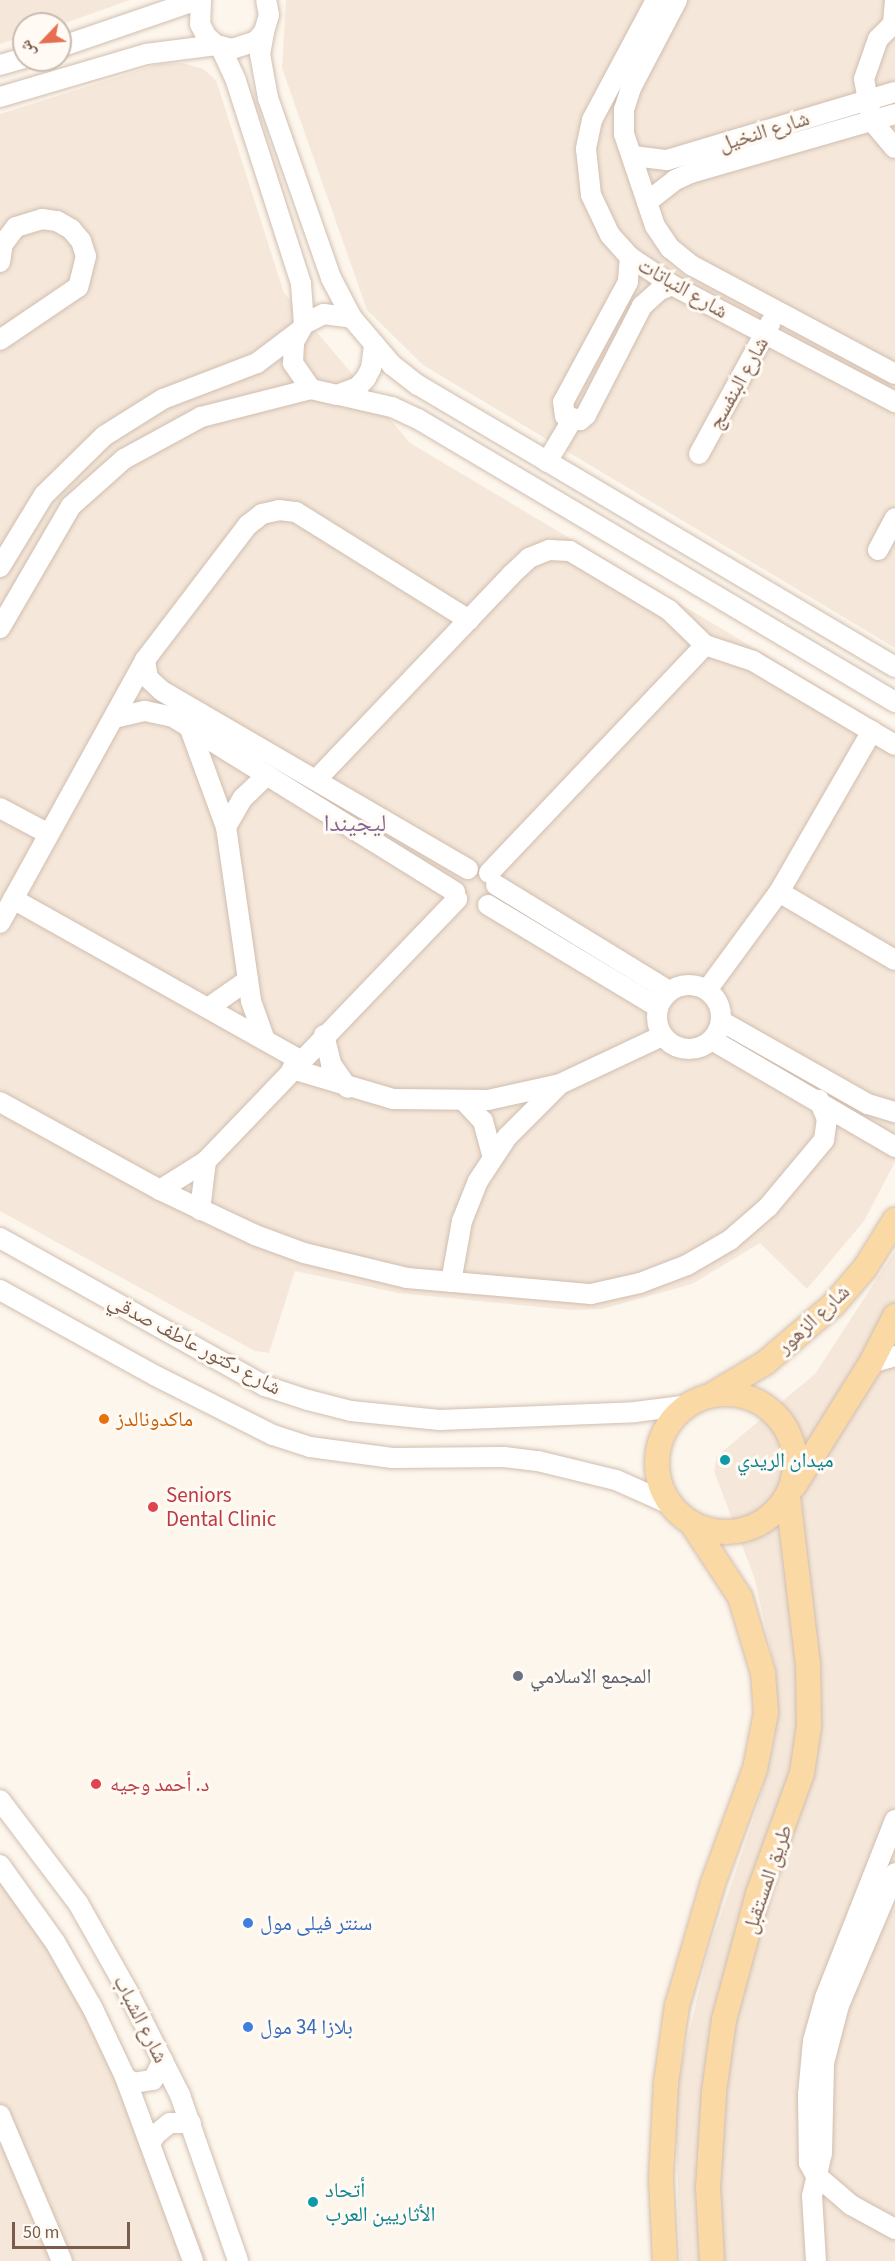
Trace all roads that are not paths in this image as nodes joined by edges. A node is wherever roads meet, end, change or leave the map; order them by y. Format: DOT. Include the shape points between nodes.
graph roads {
  1 [pos="199,0"];
  2 [pos="656,0"];
  3 [pos="677,0"];
  4 [pos="895,0"];
  5 [pos="268,1"];
  6 [pos="894,22"];
  7 [pos="264,32"];
  8 [pos="72,43"];
  9 [pos="218,46"];
  10 [pos="895,92"];
  11 [pos="0,97"];
  12 [pos="865,101"];
  13 [pos="895,114"];
  14 [pos="872,121"];
  15 [pos="895,148"];
  16 [pos="633,156"];
  17 [pos="647,201"];
  18 [pos="4,233"];
  19 [pos="630,257"];
  20 [pos="0,262"];
  21 [pos="672,285"];
  22 [pos="777,311"];
  23 [pos="352,318"];
  24 [pos="301,328"];
  25 [pos="765,334"];
  26 [pos="0,340"];
  27 [pos="374,345"];
  28 [pos="895,374"];
  29 [pos="311,389"];
  30 [pos="337,395"];
  31 [pos="895,402"];
  32 [pos="572,420"];
  33 [pos="699,454"];
  34 [pos="547,462"];
  35 [pos="895,518"];
  36 [pos="878,550"];
  37 [pos="0,567"];
  38 [pos="469,620"];
  39 [pos="0,628"];
  40 [pos="705,645"];
  41 [pos="145,660"];
  42 [pos="895,667"];
  43 [pos="895,702"];
  44 [pos="181,715"];
  45 [pos="114,718"];
  46 [pos="872,731"];
  47 [pos="895,745"];
  48 [pos="267,775"];
  49 [pos="316,780"];
  50 [pos="0,808"];
  51 [pos="226,827"];
  52 [pos="50,834"];
  53 [pos="468,869"];
  54 [pos="492,879"];
  55 [pos="779,892"];
  56 [pos="456,895"];
  57 [pos="13,899"];
  58 [pos="488,904"];
  59 [pos="0,923"];
  60 [pos="895,960"];
  61 [pos="248,980"];
  62 [pos="707,990"];
  63 [pos="664,999"];
  64 [pos="208,1008"];
  65 [pos="721,1021"];
  66 [pos="324,1035"];
  67 [pos="662,1036"];
  68 [pos="265,1040"];
  69 [pos="712,1040"];
  70 [pos="296,1064"];
  71 [pos="560,1084"];
  72 [pos="837,1087"];
  73 [pos="348,1088"];
  74 [pos="895,1098"];
  75 [pos="0,1102"];
  76 [pos="465,1102"];
  77 [pos="823,1103"];
  78 [pos="868,1104"];
  79 [pos="895,1112"];
  80 [pos="895,1146"];
  81 [pos="493,1158"];
  82 [pos="206,1161"];
  83 [pos="159,1190"];
  84 [pos="200,1210"];
  85 [pos="895,1220"];
  86 [pos="0,1238"];
  87 [pos="451,1282"];
  88 [pos="0,1290"];
  89 [pos="895,1316"];
  90 [pos="895,1356"];
  91 [pos="871,1363"];
  92 [pos="699,1400"];
  93 [pos="789,1494"];
  94 [pos="670,1504"];
  95 [pos="692,1524"];
  96 [pos="0,1800"];
  97 [pos="895,1820"];
  98 [pos="0,1865"];
  99 [pos="895,1873"];
  100 [pos="832,2002"];
  101 [pos="163,2060"];
  102 [pos="125,2077"];
  103 [pos="0,2115"];
  104 [pos="191,2124"];
  105 [pos="151,2144"];
  106 [pos="815,2174"];
  107 [pos="895,2229"];
  108 [pos="62,2261"];
  109 [pos="193,2261"];
  110 [pos="238,2261"];
  111 [pos="665,2261"];
  112 [pos="712,2261"];
  113 [pos="816,2261"];
  1 -- 8 [label="street"];
  1 -- 9 [label="street" via="200,24"];
  2 -- 19 [label="street, شارع النباتات" via="592,120 586,149 587,179 595,208 610,235"];
  3 -- 16 [label="street, شارع النباتات" via="631,88 624,110 624,134"];
  4 -- 6 [label="street"];
  5 -- 7 [label="street"];
  6 -- 12 [label="street" via="868,58"];
  7 -- 9 [label="street" via="245,47"];
  7 -- 23 [label="street" via="260,54 268,98 331,278"];
  9 -- 11 [label="street" via="146,54"];
  9 -- 24 [label="street" via="236,81 302,284"];
  10 -- 12 [label="street, شارع النخيل"];
  12 -- 14 [label="street"];
  12 -- 16 [label="street, شارع النخيل" via="667,160"];
  13 -- 14 [label="street, شارع النخيل"];
  14 -- 15 [label="street"];
  14 -- 17 [label="street, شارع النخيل" via="691,173"];
  16 -- 17 [label="street, شارع النباتات"];
  17 -- 22 [label="street, شارع النباتات" via="655,226 670,248 691,265"];
  18 -- 20 [label="street"];
  18 -- 26 [label="street" via="28,221 57,221 81,241 86,256 78,287"];
  19 -- 21 [label="street, شارع النباتات"];
  19 -- 32 [label="street" via="628,282 563,402 562,409"];
  21 -- 25 [label="street, شارع النباتات"];
  21 -- 32 [label="street" via="655,293 642,306 586,415"];
  22 -- 25 [label="street, شارع البنفسج"];
  22 -- 28 [label="street, شارع النباتات"];
  23 -- 24 [label="street" via="324,314"];
  23 -- 27 [label="street" via="366,330"];
  24 -- 29 [label="street" via="293,363"];
  24 -- 37 [label="street" via="257,363 163,399 104,436 44,495"];
  25 -- 31 [label="street, شارع النباتات"];
  25 -- 33 [label="street, شارع البنفسج"];
  27 -- 30 [label="street" via="366,378 358,387"];
  27 -- 34 [label="street" via="418,386"];
  29 -- 30 [label="street"];
  29 -- 39 [label="street" via="201,417 124,459 71,506"];
  30 -- 43 [label="street" via="365,399 418,419"];
  32 -- 34 [label="street"];
  34 -- 42 [label="street"];
  35 -- 36 [label="street"];
  38 -- 40 [label="street" via="529,558 549,550 570,551 669,610"];
  38 -- 41 [label="street" via="304,517 279,510 262,514 248,525"];
  38 -- 49 [label="street"];
  40 -- 46 [label="street" via="753,661"];
  40 -- 54 [label="street"];
  41 -- 44 [label="street" via="148,678"];
  41 -- 45 [label="street"];
  44 -- 45 [label="street" via="145,711"];
  44 -- 48 [label="street"];
  44 -- 49 [label="street"];
  44 -- 51 [label="street"];
  45 -- 52 [label="street"];
  46 -- 47 [label="street"];
  46 -- 55 [label="street"];
  48 -- 51 [label="street" via="243,798"];
  48 -- 56 [label="street"];
  49 -- 53 [label="street"];
  50 -- 52 [label="street"];
  51 -- 61 [label="street"];
  52 -- 57 [label="street"];
  53 -- 54 [label="street"];
  53 -- 56 [label="street" via="458,878"];
  54 -- 58 [label="street"];
  54 -- 63 [label="street"];
  55 -- 60 [label="street"];
  55 -- 62 [label="street"];
  56 -- 58 [label="street" via="468,908"];
  56 -- 66 [label="street"];
  57 -- 59 [label="street"];
  57 -- 64 [label="street"];
  58 -- 63 [label="street"];
  61 -- 64 [label="street"];
  61 -- 68 [label="street"];
  62 -- 63 [label="street" via="688,985"];
  62 -- 65 [label="street" via="715,999"];
  63 -- 67 [label="street" via="656,1017"];
  64 -- 68 [label="street"];
  65 -- 69 [label="street"];
  65 -- 72 [label="street"];
  66 -- 70 [label="street"];
  66 -- 73 [label="street" via="331,1064"];
  67 -- 69 [label="street" via="681,1049 692,1050"];
  67 -- 71 [label="street"];
  68 -- 70 [label="street"];
  69 -- 77 [label="street"];
  70 -- 73 [label="street"];
  70 -- 82 [label="street"];
  71 -- 76 [label="street" via="519,1095"];
  71 -- 81 [label="street" via="524,1118"];
  72 -- 77 [label="street"];
  72 -- 78 [label="street"];
  73 -- 76 [label="street" via="393,1099"];
  74 -- 78 [label="street"];
  75 -- 83 [label="street"];
  76 -- 81 [label="street" via="483,1121"];
  77 -- 80 [label="street"];
  77 -- 87 [label="street" via="827,1130 818,1149 768,1207 730,1240 687,1265 640,1283 591,1294"];
  78 -- 79 [label="street"];
  81 -- 87 [label="street" via="467,1204"];
  82 -- 83 [label="street"];
  82 -- 84 [label="street"];
  83 -- 84 [label="street"];
  84 -- 87 [label="street" via="304,1253 407,1278"];
  85 -- 92 [label="main road, شارع الزهور" via="865,1268 834,1304 765,1363"];
  86 -- 92 [label="street, شارع دكتور عاطف صدقي" via="265,1386 340,1408 440,1419 635,1412"];
  88 -- 94 [label="street, شارع دكتور عاطف صدقي" via="154,1375 273,1435 310,1447 392,1458 504,1456 538,1461 616,1480"];
  89 -- 91 [label="main road"];
  90 -- 91 [label="street"];
  91 -- 93 [label="main road"];
  92 -- 93 [label="main road" via="748,1398 774,1415 792,1448"];
  92 -- 94 [label="main road" via="669,1424 658,1450 659,1478"];
  93 -- 95 [label="main road" via="750,1527 721,1532"];
  93 -- 112 [label="main road, طريق المستقبل" via="808,1665 809,1726 802,1773 758,1894 724,2020 714,2092 708,2188"];
  94 -- 95 [label="main road"];
  95 -- 111 [label="main road" via="740,1597 763,1673 766,1713 755,1769 713,1883 677,2006 666,2083 661,2178"];
  96 -- 101 [label="street, شارع الشباب" via="78,1904"];
  97 -- 100 [label="street"];
  98 -- 102 [label="street, شارع الشباب" via="56,1942"];
  99 -- 100 [label="street"];
  100 -- 106 [label="street" via="809,2068 808,2150"];
  101 -- 102 [label="street" via="153,2080 134,2083"];
  101 -- 104 [label="street, شارع الشباب"];
  102 -- 105 [label="street, شارع الشباب"];
  103 -- 108 [label="street"];
  104 -- 105 [label="street" via="170,2123 155,2134"];
  104 -- 110 [label="street, شارع الشباب"];
  105 -- 109 [label="street, شارع الشباب"];
  106 -- 107 [label="street" via="851,2205"];
  106 -- 113 [label="street"];
}
